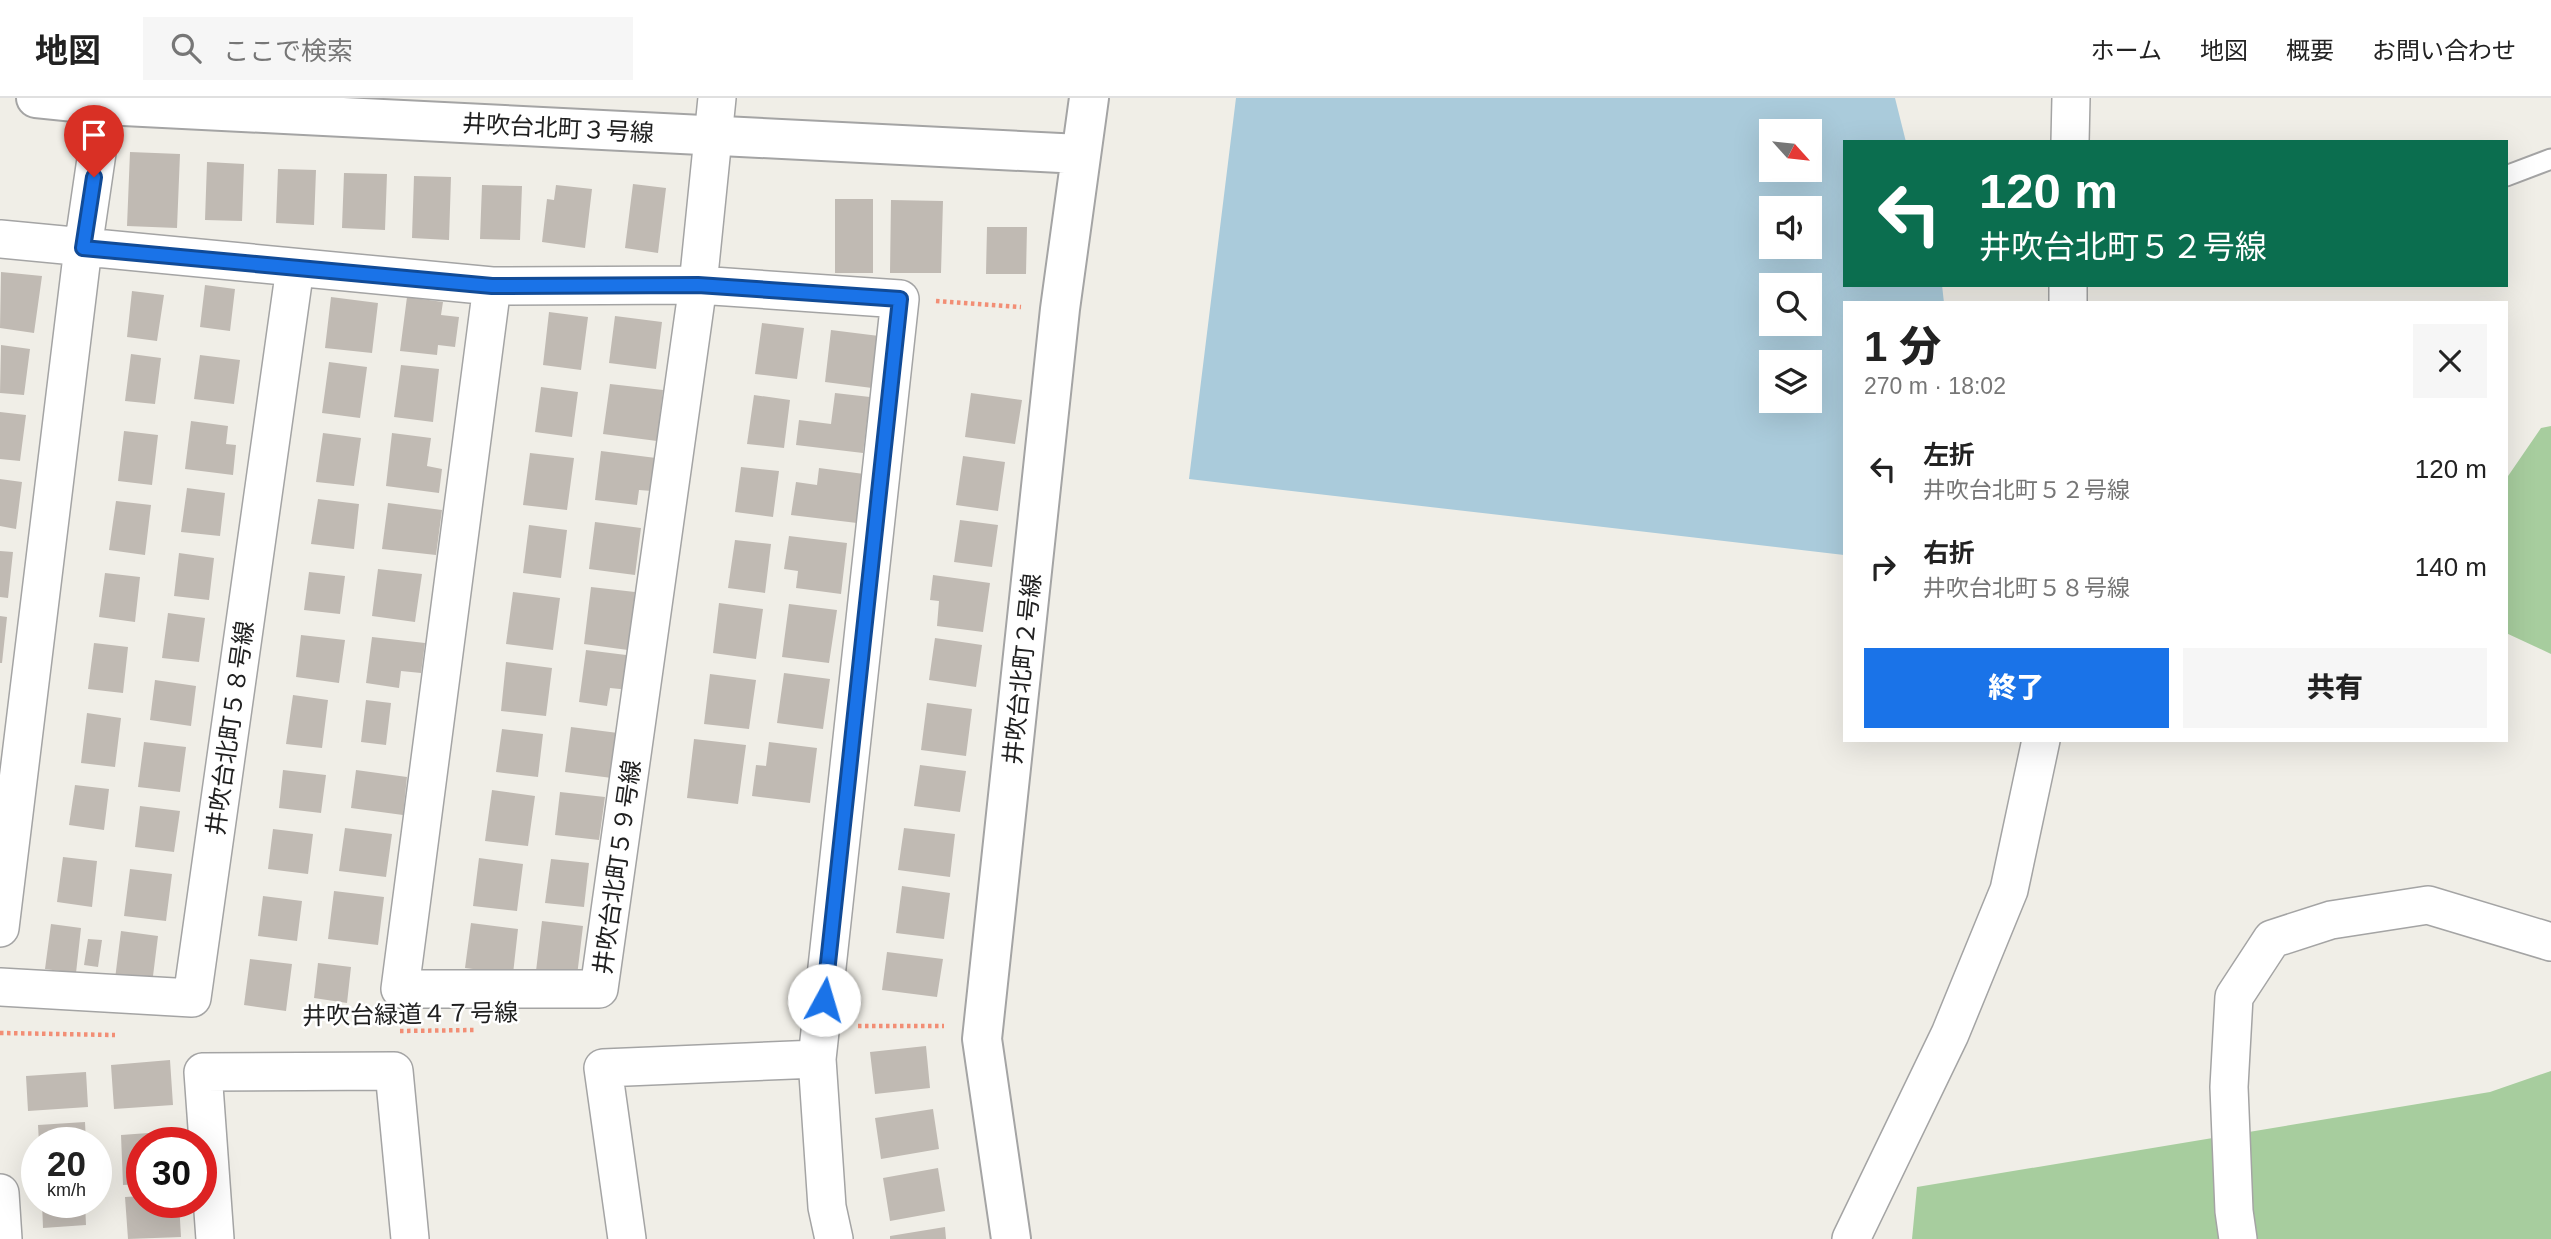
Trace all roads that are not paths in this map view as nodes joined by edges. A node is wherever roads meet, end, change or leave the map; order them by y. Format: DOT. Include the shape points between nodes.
graph roads {
  1 [pos="36,98"];
  2 [pos="717,98"];
  3 [pos="1089,98"];
  4 [pos="2071,98"];
  5 [pos="104,102"];
  6 [pos="713,135"];
  7 [pos="2070,140"];
  8 [pos="1080,154"];
  9 [pos="2551,159"];
  10 [pos="2508,175"];
  11 [pos="0,239"];
  12 [pos="83,248"];
  13 [pos="295,268"];
  14 [pos="698,285"];
  15 [pos="492,286"];
  16 [pos="2041,742"];
  17 [pos="0,928"];
  18 [pos="2551,942"];
  19 [pos="0,987"];
  20 [pos="819,1043"];
  21 [pos="0,1193"];
  22 [pos="3,1239"];
  23 [pos="215,1239"];
  24 [pos="410,1239"];
  25 [pos="627,1239"];
  26 [pos="834,1239"];
  27 [pos="1011,1239"];
  28 [pos="1851,1239"];
  29 [pos="2238,1239"];
  1 -- 5 [label="street, 井吹台北町３号線"];
  2 -- 6 [label="street, 井吹台北町５９号線"];
  3 -- 8 [label="street, 井吹台北町２号線"];
  4 -- 7 [label="street"];
  5 -- 6 [label="street, 井吹台北町３号線"];
  5 -- 12 [label="street"];
  6 -- 8 [label="street, 井吹台北町３号線"];
  6 -- 14 [label="street, 井吹台北町５９号線"];
  8 -- 27 [label="street, 井吹台北町２号線" via="982,1039"];
  9 -- 10 [label="lane"];
  11 -- 12 [label="street"];
  12 -- 13 [label="street"];
  12 -- 17 [label="street"];
  13 -- 15 [label="street"];
  13 -- 19 [label="street, 井吹台北町５８号線" via="192,998"];
  14 -- 15 [label="street"];
  14 -- 15 [label="street, 井吹台北町５９号線" via="599,989 400,989"];
  14 -- 20 [label="street" via="900,299"];
  16 -- 28 [label="street" via="2009,890 1950,1034"];
  18 -- 29 [label="street" via="2428,905 2331,920 2273,939 2234,997 2229,1087"];
  20 -- 25 [label="street" via="603,1068"];
  20 -- 26 [label="street" via="827,1207"];
  21 -- 22 [label="street"];
  23 -- 24 [label="street" via="203,1072 367,1071 394,1071"];
}
